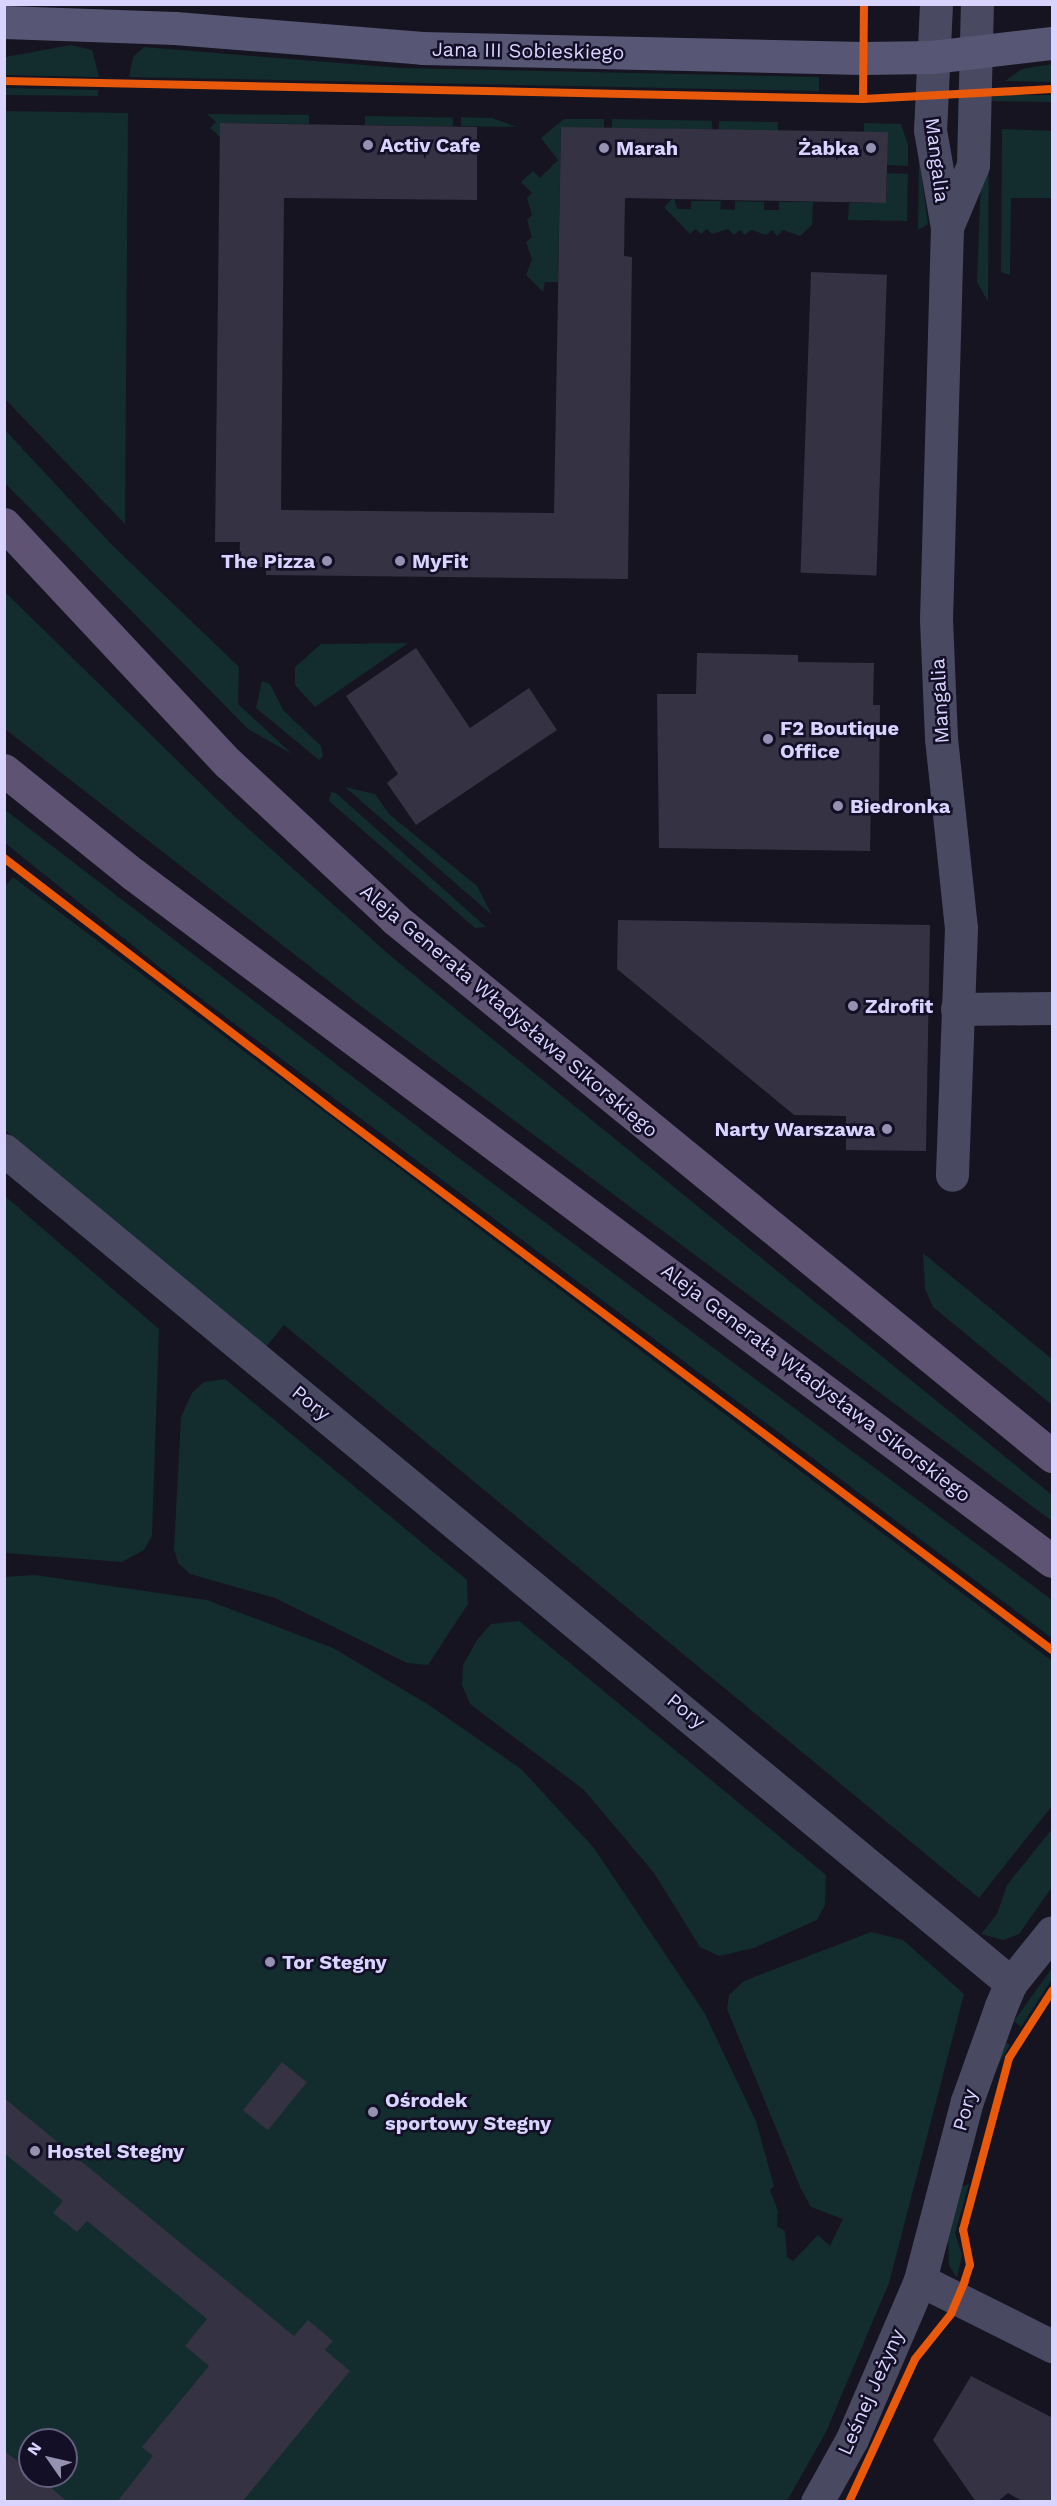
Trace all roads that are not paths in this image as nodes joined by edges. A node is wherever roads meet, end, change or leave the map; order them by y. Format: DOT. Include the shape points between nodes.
graph roads {
  1 [pos="936,4"];
  2 [pos="977,4"];
  3 [pos="4,22"];
  4 [pos="1053,43"];
  5 [pos="976,53"];
  6 [pos="932,57"];
  7 [pos="947,227"];
  8 [pos="4,524"];
  9 [pos="4,770"];
  10 [pos="1053,1008"];
  11 [pos="957,1009"];
  12 [pos="4,1150"];
  13 [pos="952,1175"];
  14 [pos="1053,1456"];
  15 [pos="1053,1561"];
  16 [pos="1053,1932"];
  17 [pos="1011,1983"];
  18 [pos="920,2280"];
  19 [pos="1053,2346"];
  20 [pos="817,2502"];
  1 -- 6 [label="street, Mangalia"];
  2 -- 5 [label="street, Mangalia"];
  3 -- 6 [label="main road, Jana III Sobieskiego" via="147,26 422,48"];
  4 -- 5 [label="main road, Jana III Sobieskiego"];
  5 -- 6 [label="main road, Jana III Sobieskiego"];
  5 -- 7 [label="street, Mangalia" via="973,165"];
  6 -- 7 [label="street, Mangalia" via="930,130"];
  7 -- 11 [label="street, Mangalia" via="936,619 941,738 961,928"];
  8 -- 14 [label="main road, Aleja Generała Władysława Sikorskiego" via="228,763 396,919"];
  9 -- 15 [label="main road, Aleja Generała Władysława Sikorskiego" via="133,874"];
  10 -- 11 [label="street"];
  11 -- 13 [label="street, Mangalia"];
  12 -- 17 [label="street, Pory"];
  16 -- 17 [label="street"];
  17 -- 18 [label="street, Pory" via="967,2101"];
  18 -- 19 [label="street"];
  18 -- 20 [label="street, Leśnej Jeżyny" via="852,2439"];
}
